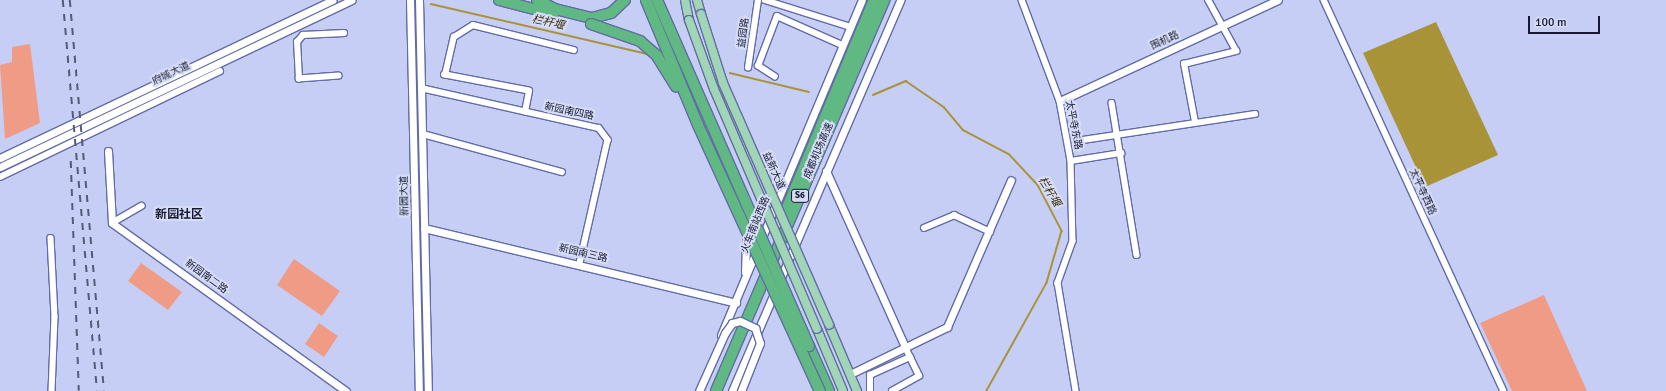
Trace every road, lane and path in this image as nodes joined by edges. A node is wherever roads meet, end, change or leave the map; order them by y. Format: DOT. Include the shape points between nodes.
graph roads {
  1 [pos="332,0"];
  2 [pos="351,0"];
  3 [pos="410,0"];
  4 [pos="419,0"];
  5 [pos="499,0"];
  6 [pos="537,0"];
  7 [pos="625,0"];
  8 [pos="646,0"];
  9 [pos="658,0"];
  10 [pos="664,0"];
  11 [pos="685,0"];
  12 [pos="697,0"];
  13 [pos="758,0"];
  14 [pos="765,0"];
  15 [pos="862,0"];
  16 [pos="874,0"];
  17 [pos="884,0"];
  18 [pos="900,0"];
  19 [pos="1022,0"];
  20 [pos="1208,0"];
  21 [pos="1278,0"];
  22 [pos="1324,0"];
  23 [pos="782,5"];
  24 [pos="778,16"];
  25 [pos="592,21"];
  26 [pos="1224,25"];
  27 [pos="851,27"];
  28 [pos="344,34"];
  29 [pos="842,45"];
  30 [pos="574,50"];
  31 [pos="748,68"];
  32 [pos="220,72"];
  33 [pos="339,76"];
  34 [pos="776,77"];
  35 [pos="421,88"];
  36 [pos="1060,101"];
  37 [pos="1112,103"];
  38 [pos="525,112"];
  39 [pos="1255,114"];
  40 [pos="1195,122"];
  41 [pos="698,125"];
  42 [pos="422,134"];
  43 [pos="1119,134"];
  44 [pos="1082,140"];
  45 [pos="108,151"];
  46 [pos="1121,153"];
  47 [pos="0,158"];
  48 [pos="1071,161"];
  49 [pos="0,167"];
  50 [pos="826,171"];
  51 [pos="562,172"];
  52 [pos="0,178"];
  53 [pos="1011,180"];
  54 [pos="142,206"];
  55 [pos="112,223"];
  56 [pos="424,228"];
  57 [pos="924,228"];
  58 [pos="990,232"];
  59 [pos="51,238"];
  60 [pos="1137,255"];
  61 [pos="580,263"];
  62 [pos="744,283"];
  63 [pos="736,303"];
  64 [pos="906,349"];
  65 [pos="910,357"];
  66 [pos="850,374"];
  67 [pos="52,391"];
  68 [pos="346,391"];
  69 [pos="419,391"];
  70 [pos="428,391"];
  71 [pos="695,391"];
  72 [pos="699,391"];
  73 [pos="709,391"];
  74 [pos="716,391"];
  75 [pos="732,391"];
  76 [pos="741,391"];
  77 [pos="820,391"];
  78 [pos="829,391"];
  79 [pos="843,391"];
  80 [pos="857,391"];
  81 [pos="870,391"];
  82 [pos="892,391"];
  83 [pos="1076,391"];
  84 [pos="1504,391"];
  1 -- 47 [label="street, 府城大道"];
  2 -- 49 [label="street, 府城大道"];
  3 -- 69 [label="street, 新园大道"];
  4 -- 35 [label="street, 新园大道"];
  5 -- 25 [label="highway"];
  6 -- 25 [label="highway"];
  7 -- 25 [label="highway" via="611,13"];
  8 -- 41 [label="highway, bridge"];
  9 -- 78 [label="highway, bridge"];
  10 -- 62 [label="street" via="663,33 672,73 747,238"];
  11 -- 79 [label="main road, bridge" via="714,89"];
  12 -- 66 [label="main road, 益新大道, bridge" via="723,83"];
  13 -- 31 [label="street, 益园路"];
  14 -- 23 [label="street"];
  15 -- 27 [label="street, 火车南站西路 / S6"];
  16 -- 73 [label="highway, 成都机场高速 / S6"];
  17 -- 74 [label="highway, 成都机场高速 / S6"];
  18 -- 50 [label="street"];
  19 -- 36 [label="street, 太平寺东路"];
  20 -- 26 [label="street"];
  21 -- 26 [label="street, 围机路"];
  22 -- 84 [label="street, 太平寺西路"];
  23 -- 24 [label="street"];
  23 -- 27 [label="street"];
  24 -- 29 [label="street"];
  24 -- 34 [label="street" via="758,66"];
  25 -- 41 [label="highway, bridge" via="629,35 652,51"];
  26 -- 36 [label="street, 围机路"];
  26 -- 40 [label="street" via="1236,51 1184,64"];
  27 -- 29 [label="street, 火车南站西路 / S6"];
  28 -- 33 [label="street" via="303,35 297,42 299,79"];
  29 -- 62 [label="street, 火车南站西路 / S6"];
  30 -- 38 [label="street" via="474,25 454,37 445,75 529,91"];
  32 -- 52 [label="street"];
  35 -- 38 [label="street, 新园南四路"];
  35 -- 42 [label="street, 新园大道"];
  36 -- 48 [label="street, 太平寺东路"];
  37 -- 43 [label="street"];
  38 -- 61 [label="street, 新园南四路" via="599,128 608,140"];
  39 -- 40 [label="street"];
  40 -- 43 [label="street"];
  41 -- 77 [label="highway, bridge"];
  42 -- 51 [label="street"];
  42 -- 56 [label="street, 新园大道"];
  43 -- 44 [label="street"];
  43 -- 46 [label="street"];
  45 -- 55 [label="street"];
  46 -- 48 [label="street, 太平寺东路"];
  46 -- 60 [label="street"];
  48 -- 83 [label="street" via="1073,241 1058,283"];
  50 -- 64 [label="street"];
  50 -- 75 [label="street"];
  53 -- 58 [label="street"];
  54 -- 55 [label="street"];
  55 -- 68 [label="street, 新园南二路"];
  56 -- 61 [label="street, 新园南三路"];
  56 -- 70 [label="street, 新园大道"];
  57 -- 58 [label="street" via="954,215"];
  58 -- 64 [label="street" via="947,327"];
  59 -- 67 [label="street" via="55,317"];
  61 -- 63 [label="street, 新园南三路"];
  62 -- 63 [label="street, 火车南站西路 / S6"];
  63 -- 71 [label="street, 火车南站西路 / S6"];
  64 -- 65 [label="street"];
  64 -- 66 [label="street"];
  65 -- 81 [label="street" via="870,375"];
  65 -- 82 [label="street" via="919,376"];
  66 -- 80 [label="main road, 益新大道"];
  72 -- 76 [label="street, bridge" via="725,332 732,323 740,320 756,328 760,343"];
}
